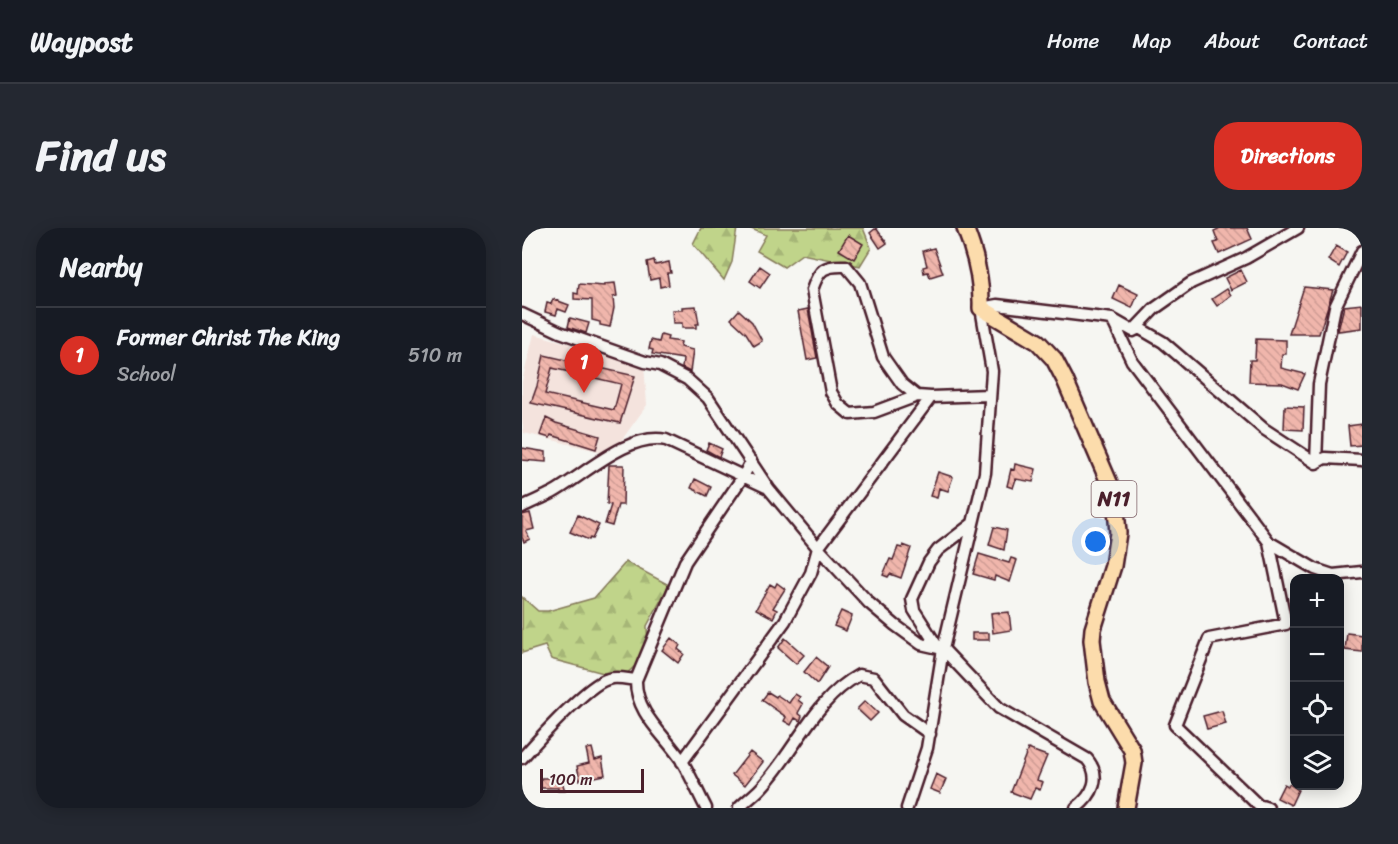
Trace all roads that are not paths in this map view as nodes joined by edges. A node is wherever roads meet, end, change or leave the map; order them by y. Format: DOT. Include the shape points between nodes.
graph roads {
  1 [pos="965,228"];
  2 [pos="1298,228"];
  3 [pos="1362,251"];
  4 [pos="981,308"];
  5 [pos="522,314"];
  6 [pos="1112,319"];
  7 [pos="1133,331"];
  8 [pos="990,395"];
  9 [pos="917,396"];
  10 [pos="931,397"];
  11 [pos="1362,460"];
  12 [pos="751,461"];
  13 [pos="1316,463"];
  14 [pos="744,475"];
  15 [pos="769,489"];
  16 [pos="522,507"];
  17 [pos="972,524"];
  18 [pos="1269,542"];
  19 [pos="818,548"];
  20 [pos="1362,572"];
  21 [pos="940,647"];
  22 [pos="636,680"];
  23 [pos="930,734"];
  24 [pos="522,758"];
  25 [pos="682,762"];
  26 [pos="706,808"];
  27 [pos="738,808"];
  28 [pos="907,808"];
  29 [pos="1076,808"];
  30 [pos="1126,808"];
  31 [pos="1268,808"];
  1 -- 4 [label="highway" via="979,278"];
  2 -- 7 [label="street" via="1191,283 1154,309"];
  3 -- 13 [label="street" via="1335,307 1319,384"];
  4 -- 6 [label="street" via="997,305"];
  4 -- 8 [label="street" via="992,371"];
  4 -- 30 [label="highway, N11" via="1038,342 1054,359 1111,487 1118,533 1113,567 1092,640 1102,701 1132,750 1134,763"];
  5 -- 12 [label="street" via="560,332 660,365 687,379 708,398"];
  6 -- 7 [label="street"];
  6 -- 18 [label="street" via="1132,361"];
  7 -- 13 [label="street" via="1139,328 1163,342 1264,429"];
  8 -- 10 [label="street"];
  8 -- 17 [label="street" via="985,473"];
  9 -- 9 [label="street" via="873,412 850,414 838,404 831,392 812,290 817,273 831,265 846,266 853,274 860,283 883,357 902,384"];
  9 -- 10 [label="street"];
  10 -- 19 [label="street"];
  11 -- 13 [label="street" via="1325,458"];
  12 -- 14 [label="street"];
  12 -- 15 [label="street"];
  14 -- 15 [label="street"];
  14 -- 16 [label="street" via="666,440 653,438 613,452 552,493"];
  14 -- 22 [label="street" via="685,562"];
  15 -- 19 [label="street"];
  17 -- 21 [label="street"];
  17 -- 21 [label="street" via="938,550 912,599 914,610"];
  18 -- 20 [label="street" via="1333,575"];
  18 -- 31 [label="street" via="1286,624 1209,639 1175,725 1258,805"];
  19 -- 21 [label="street" via="896,625 921,644"];
  19 -- 25 [label="street" via="811,573 785,621"];
  21 -- 23 [label="street"];
  21 -- 29 [label="street" via="999,708 1087,759 1094,767 1095,777 1088,796"];
  22 -- 24 [label="street" via="608,679 597,685"];
  22 -- 25 [label="street" via="640,705"];
  23 -- 27 [label="street" via="903,715 874,678 859,675 828,698 760,789"];
  23 -- 28 [label="street"];
  25 -- 26 [label="street"];
}
